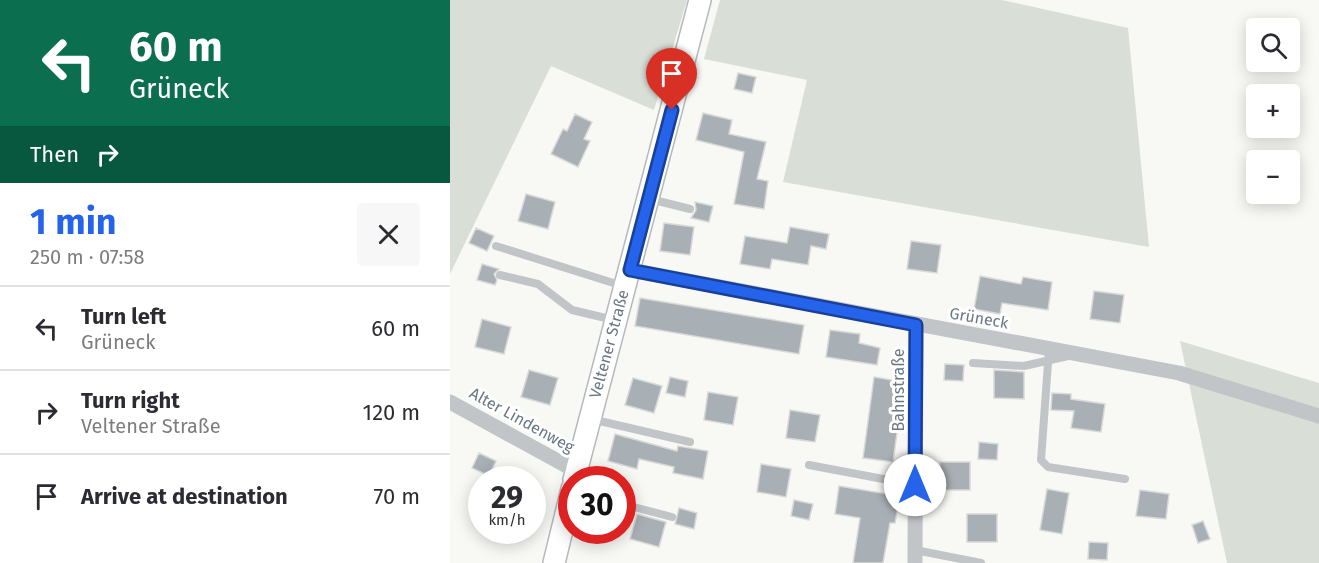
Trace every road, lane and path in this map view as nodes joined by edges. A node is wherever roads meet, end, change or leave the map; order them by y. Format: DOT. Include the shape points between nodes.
graph roads {
  1 [pos="700,0"];
  2 [pos="649,199"];
  3 [pos="690,209"];
  4 [pos="496,246"];
  5 [pos="500,275"];
  6 [pos="627,278"];
  7 [pos="615,320"];
  8 [pos="916,325"];
  9 [pos="1048,355"];
  10 [pos="973,363"];
  11 [pos="450,402"];
  12 [pos="1319,416"];
  13 [pos="589,419"];
  14 [pos="690,442"];
  15 [pos="810,465"];
  16 [pos="577,466"];
  17 [pos="558,474"];
  18 [pos="1125,479"];
  19 [pos="915,485"];
  20 [pos="636,507"];
  21 [pos="672,516"];
  22 [pos="559,544"];
  23 [pos="915,556"];
  24 [pos="554,563"];
  25 [pos="981,563"];
  1 -- 2 [label="main road, Veltener Straße"];
  2 -- 3 [label="lane"];
  2 -- 6 [label="main road, Veltener Straße"];
  4 -- 6 [label="lane"];
  5 -- 7 [label="lane" via="538,284 572,310"];
  6 -- 7 [label="main road, Veltener Straße"];
  6 -- 8 [label="street, Grüneck"];
  7 -- 13 [label="main road, Veltener Straße"];
  8 -- 9 [label="street, Grüneck"];
  8 -- 19 [label="street, Bahnstraße"];
  9 -- 10 [label="lane" via="1024,366"];
  9 -- 12 [label="street, Grüneck" via="1078,354 1179,373"];
  9 -- 18 [label="lane" via="1041,460 1048,467"];
  11 -- 17 [label="street, Alter Lindenweg"];
  13 -- 14 [label="lane"];
  13 -- 16 [label="main road, Veltener Straße"];
  15 -- 19 [label="lane"];
  19 -- 23 [label="street, Bahnstraße"];
  20 -- 21 [label="lane"];
  22 -- 24 [label="main road, Veltener Straße"];
  23 -- 25 [label="lane"];
}
